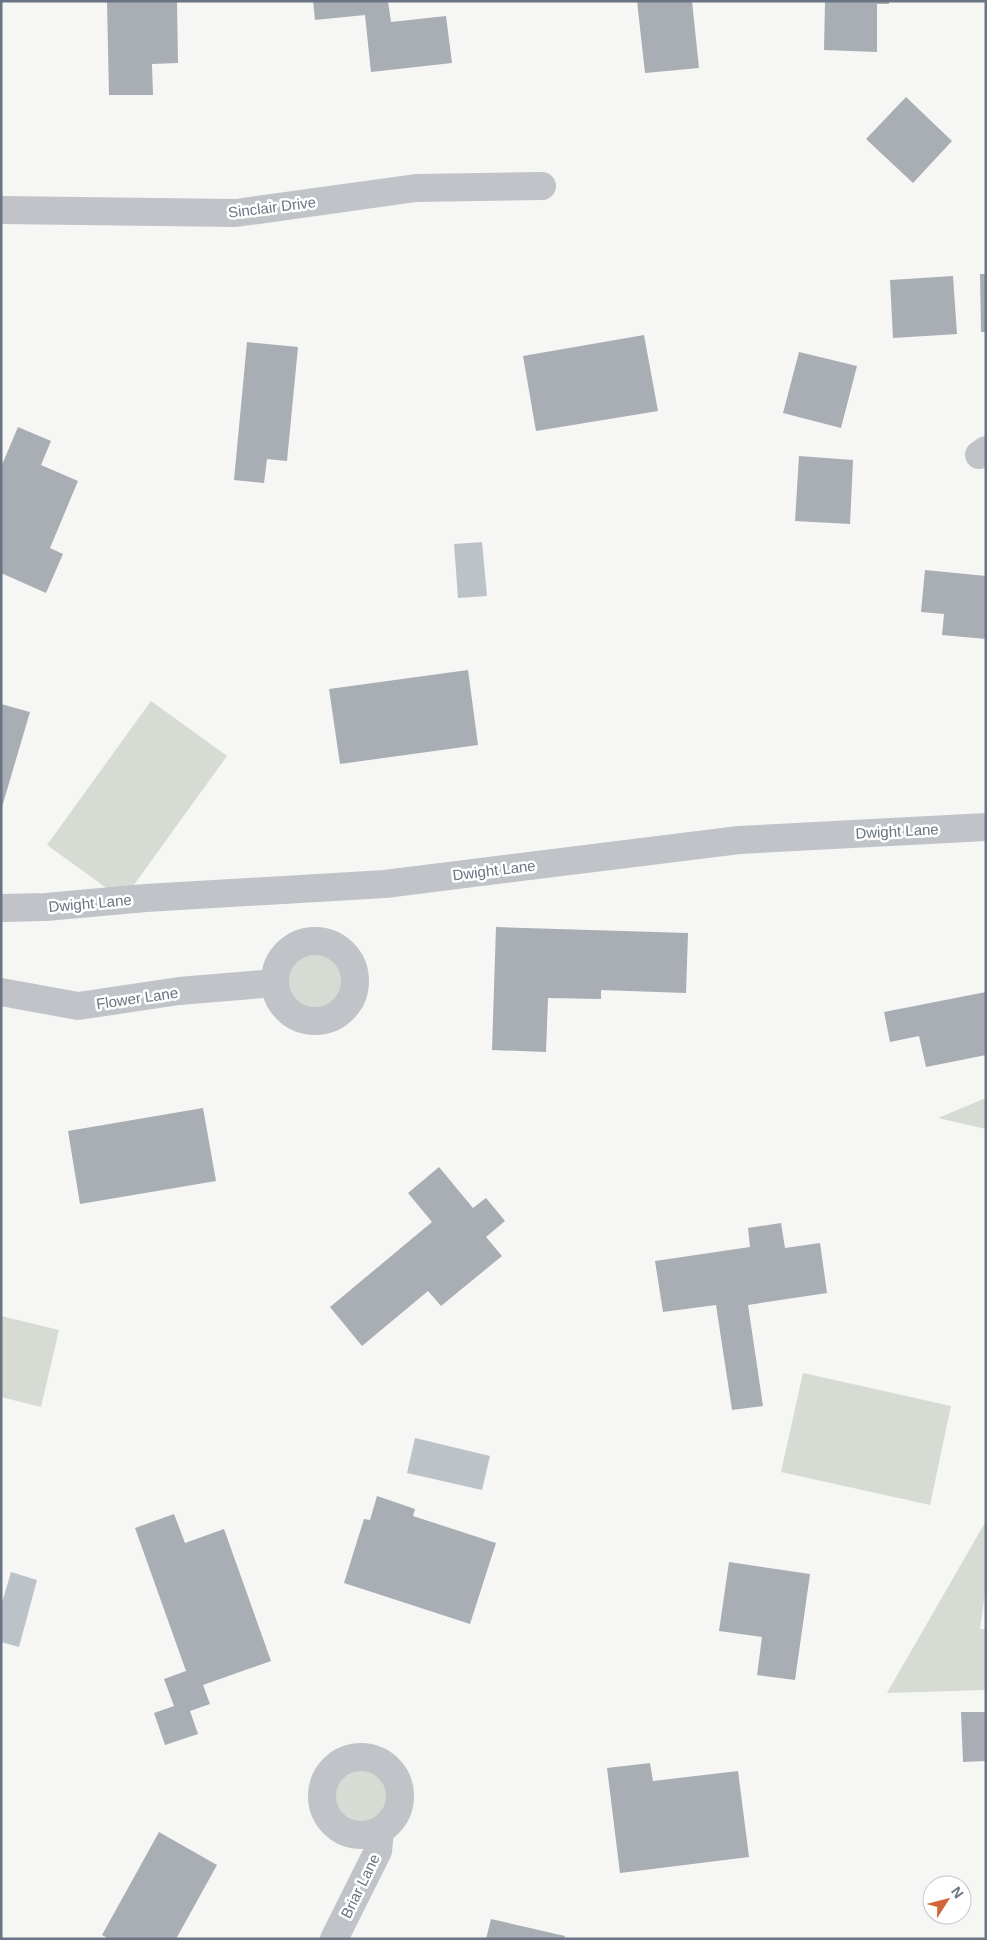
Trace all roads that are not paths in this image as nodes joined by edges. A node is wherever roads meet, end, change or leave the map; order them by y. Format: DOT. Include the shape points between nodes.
graph roads {
  1 [pos="542,186"];
  2 [pos="1,210"];
  3 [pos="986,827"];
  4 [pos="1,908"];
  5 [pos="275,983"];
  6 [pos="1,992"];
  7 [pos="380,1831"];
  8 [pos="334,1939"];
  1 -- 2 [label="street, Sinclair Drive" via="416,188 236,213"];
  3 -- 4 [label="street, Dwight Lane" via="738,840 385,884"];
  5 -- 6 [label="street, Flower Lane" via="78,1006"];
  7 -- 8 [label="street, Briar Lane" via="378,1851"];
}
